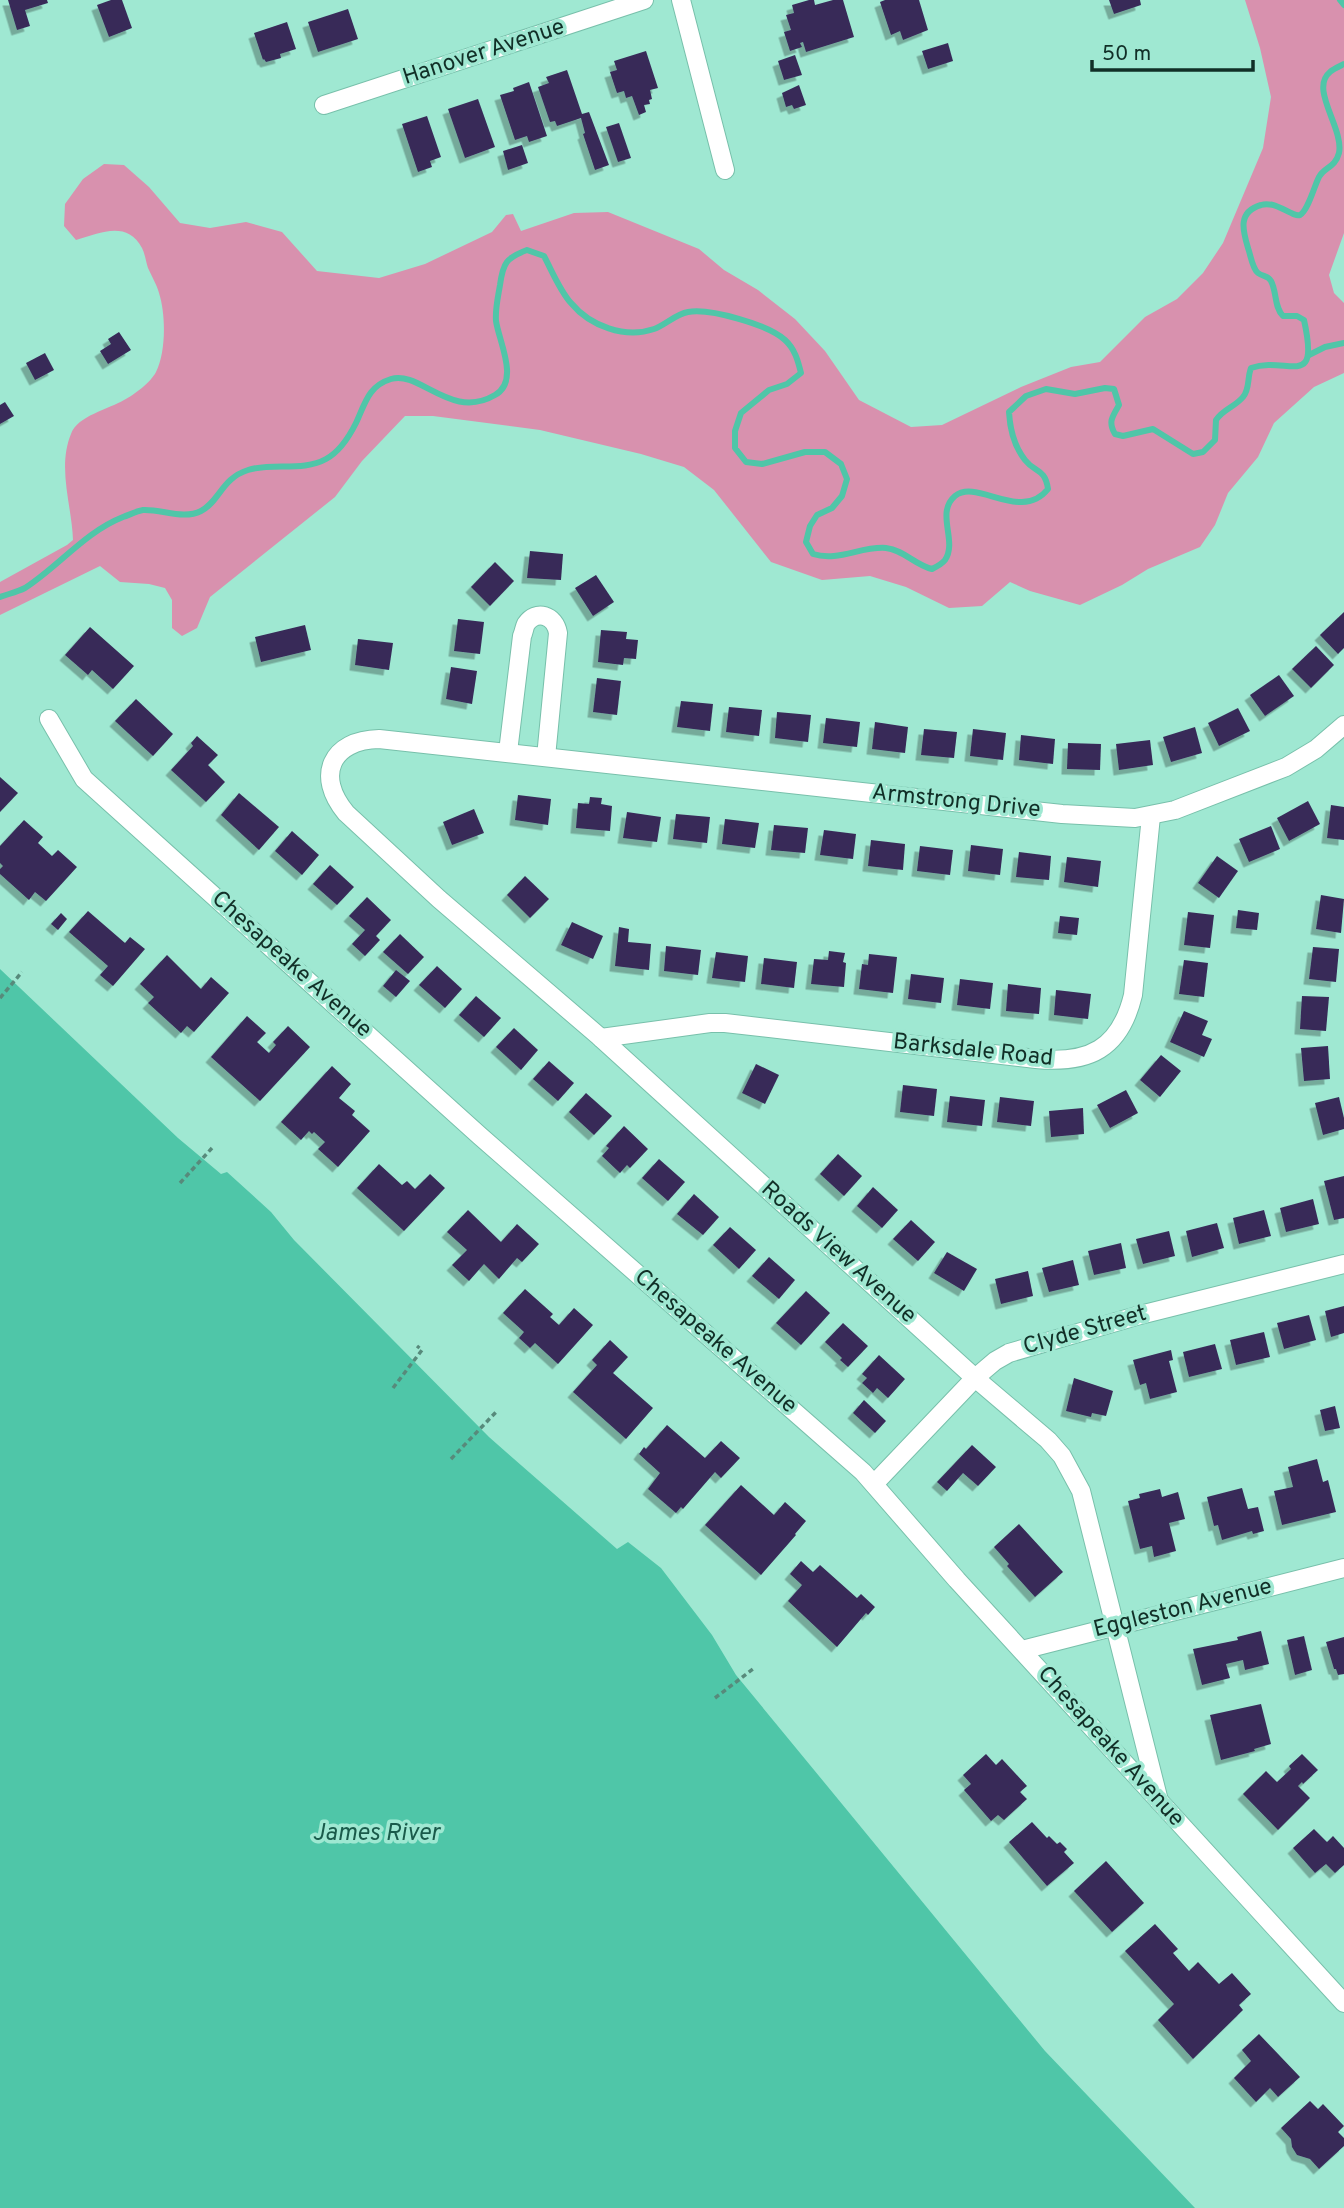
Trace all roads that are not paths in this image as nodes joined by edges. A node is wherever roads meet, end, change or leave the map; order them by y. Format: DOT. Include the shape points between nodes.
graph roads {
  1 [pos="644,0"];
  2 [pos="681,0"];
  3 [pos="324,105"];
  4 [pos="725,170"];
  5 [pos="50,719"];
  6 [pos="1344,725"];
  7 [pos="508,752"];
  8 [pos="546,757"];
  9 [pos="346,813"];
  10 [pos="1151,816"];
  11 [pos="601,1038"];
  12 [pos="1344,1264"];
  13 [pos="975,1378"];
  14 [pos="874,1483"];
  15 [pos="1344,1568"];
  16 [pos="1115,1627"];
  17 [pos="1022,1650"];
  18 [pos="1159,1801"];
  19 [pos="1344,2003"];
  1 -- 3 [label="street, Hanover Avenue"];
  2 -- 4 [label="street"];
  5 -- 14 [label="street, Chesapeake Avenue" via="84,779"];
  6 -- 10 [label="street, Armstrong Drive" via="1286,767"];
  7 -- 8 [label="street, Armstrong Drive"];
  7 -- 8 [label="street" via="522,636 531,619 546,616 556,624 558,633"];
  7 -- 9 [label="street, Armstrong Drive" via="379,739 354,743 341,752 329,773 334,796"];
  8 -- 10 [label="street, Armstrong Drive" via="1062,814"];
  9 -- 11 [label="street, Roads View Avenue" via="439,900"];
  10 -- 11 [label="street, Barksdale Road" via="1129,1012 1109,1043 1082,1058 1044,1060 725,1023"];
  11 -- 13 [label="street, Roads View Avenue"];
  12 -- 13 [label="street, Clyde Street" via="1020,1349"];
  13 -- 14 [label="street, Clyde Street"];
  13 -- 16 [label="street, Roads View Avenue" via="1048,1440 1073,1473"];
  14 -- 17 [label="street, Chesapeake Avenue"];
  15 -- 16 [label="street, Eggleston Avenue"];
  16 -- 17 [label="street, Eggleston Avenue"];
  16 -- 18 [label="street, Roads View Avenue"];
  17 -- 18 [label="street, Chesapeake Avenue"];
  18 -- 19 [label="street, Chesapeake Avenue"];
}
